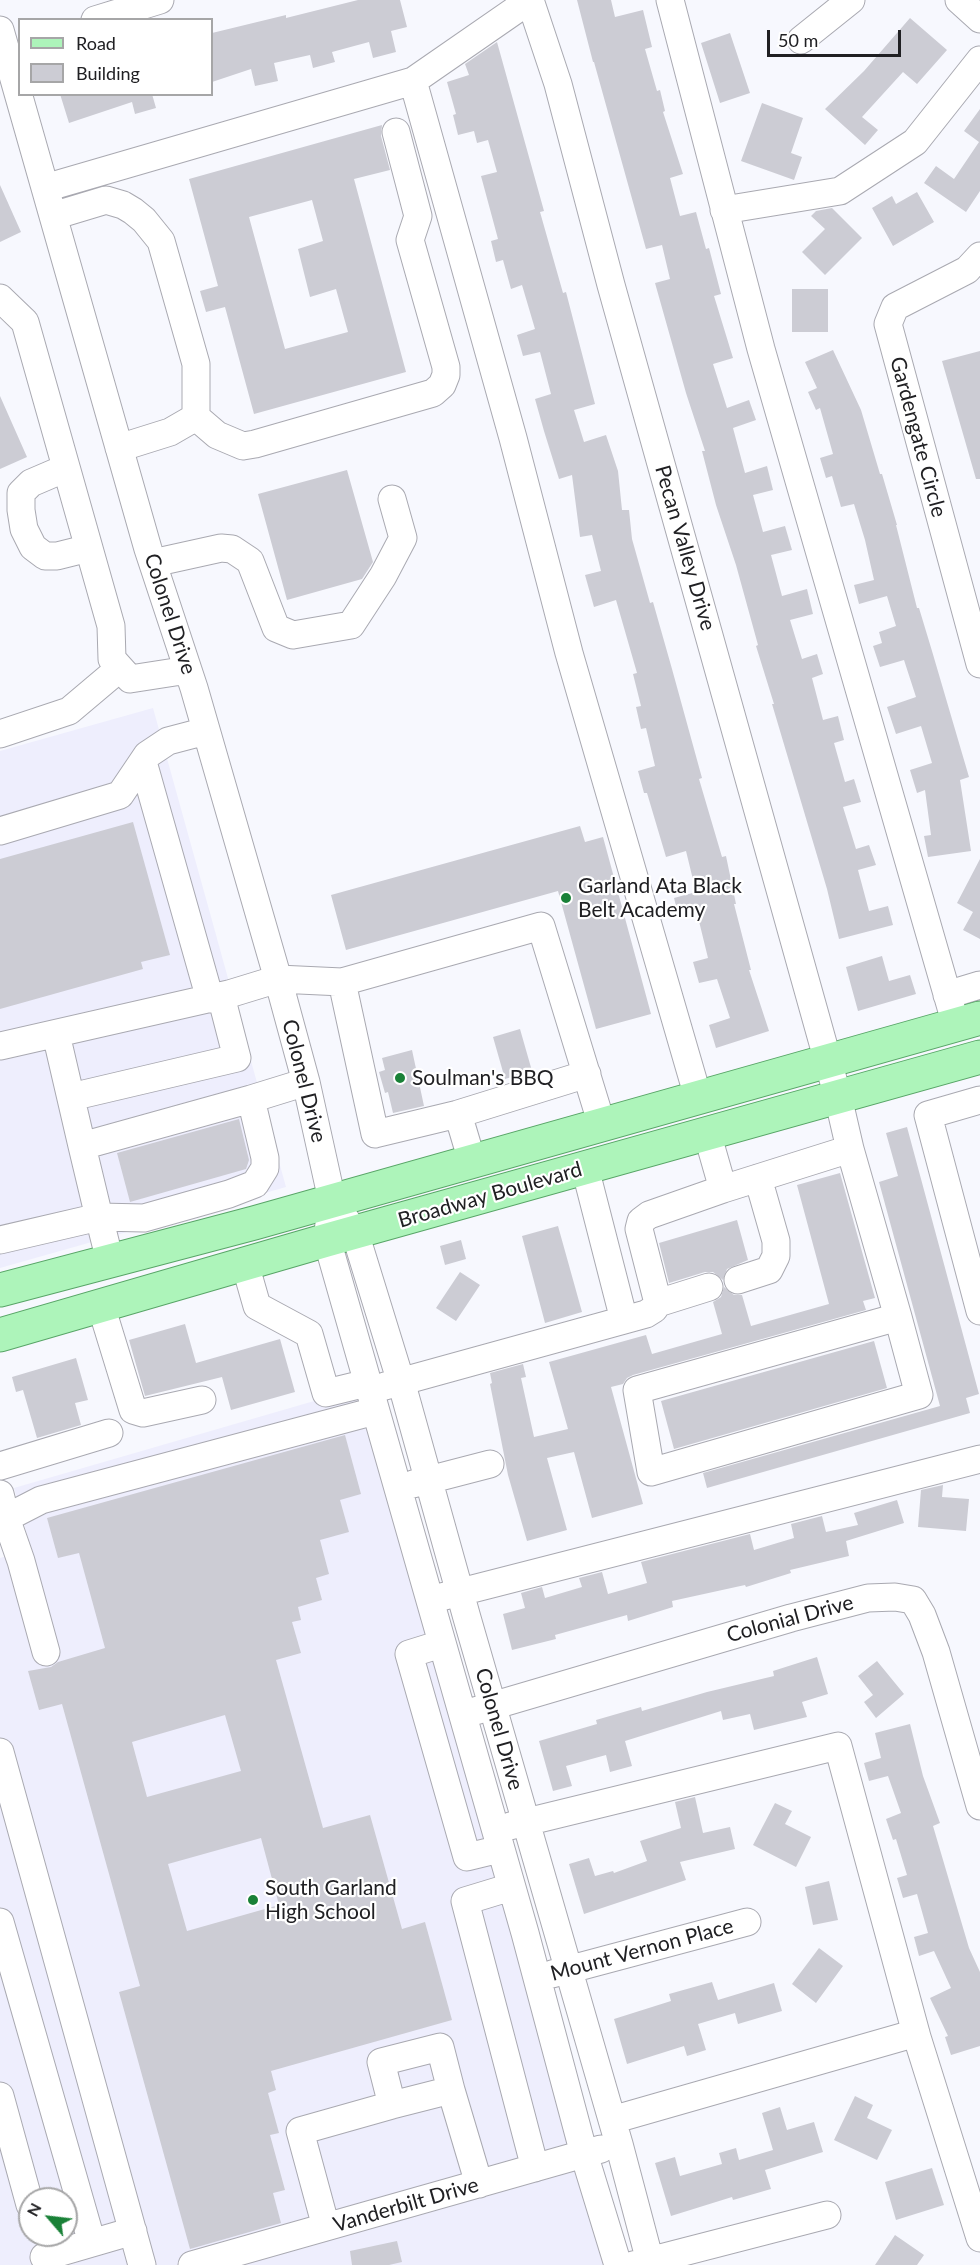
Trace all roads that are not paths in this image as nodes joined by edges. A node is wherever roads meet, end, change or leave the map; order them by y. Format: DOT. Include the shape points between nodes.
graph roads {
  1 [pos="160,0"];
  2 [pos="530,0"];
  3 [pos="670,0"];
  4 [pos="851,0"];
  5 [pos="959,0"];
  6 [pos="102,18"];
  7 [pos="980,19"];
  8 [pos="8,39"];
  9 [pos="801,40"];
  10 [pos="980,60"];
  11 [pos="413,81"];
  12 [pos="9,93"];
  13 [pos="396,132"];
  14 [pos="45,188"];
  15 [pos="724,210"];
  16 [pos="53,216"];
  17 [pos="980,256"];
  18 [pos="0,298"];
  19 [pos="196,417"];
  20 [pos="119,448"];
  21 [pos="66,468"];
  22 [pos="392,499"];
  23 [pos="89,548"];
  24 [pos="153,563"];
  25 [pos="980,664"];
  26 [pos="120,668"];
  27 [pos="188,670"];
  28 [pos="206,731"];
  29 [pos="0,734"];
  30 [pos="143,762"];
  31 [pos="0,831"];
  32 [pos="278,980"];
  33 [pos="342,982"];
  34 [pos="980,986"];
  35 [pos="215,997"];
  36 [pos="961,1012"];
  37 [pos="56,1034"];
  38 [pos="0,1046"];
  39 [pos="980,1057"];
  40 [pos="828,1060"];
  41 [pos="587,1074"];
  42 [pos="306,1082"];
  43 [pos="71,1097"];
  44 [pos="698,1097"];
  45 [pos="838,1097"];
  46 [pos="251,1099"];
  47 [pos="980,1100"];
  48 [pos="458,1114"];
  49 [pos="589,1128"];
  50 [pos="707,1133"];
  51 [pos="82,1146"];
  52 [pos="850,1149"];
  53 [pos="472,1161"];
  54 [pos="585,1168"];
  55 [pos="758,1178"];
  56 [pos="723,1189"];
  57 [pos="229,1194"];
  58 [pos="332,1200"];
  59 [pos="188,1206"];
  60 [pos="99,1216"];
  61 [pos="239,1228"];
  62 [pos="341,1237"];
  63 [pos="196,1239"];
  64 [pos="0,1240"];
  65 [pos="110,1261"];
  66 [pos="245,1264"];
  67 [pos="738,1280"];
  68 [pos="709,1287"];
  69 [pos="0,1290"];
  70 [pos="110,1303"];
  71 [pos="658,1303"];
  72 [pos="980,1311"];
  73 [pos="898,1317"];
  74 [pos="624,1320"];
  75 [pos="0,1335"];
  76 [pos="401,1381"];
  77 [pos="370,1395"];
  78 [pos="202,1400"];
  79 [pos="109,1433"];
  80 [pos="980,1459"];
  81 [pos="489,1464"];
  82 [pos="0,1466"];
  83 [pos="428,1480"];
  84 [pos="397,1488"];
  85 [pos="3,1506"];
  86 [pos="11,1565"];
  87 [pos="459,1592"];
  88 [pos="429,1601"];
  89 [pos="441,1644"];
  90 [pos="46,1652"];
  91 [pos="492,1706"];
  92 [pos="461,1715"];
  93 [pos="0,1752"];
  94 [pos="980,1806"];
  95 [pos="525,1822"];
  96 [pos="497,1840"];
  97 [pos="511,1887"];
  98 [pos="0,1922"];
  99 [pos="747,1922"];
  100 [pos="570,1970"];
  101 [pos="537,1978"];
  102 [pos="916,2033"];
  103 [pos="451,2090"];
  104 [pos="0,2096"];
  105 [pos="392,2105"];
  106 [pos="616,2132"];
  107 [pos="584,2154"];
  108 [pos="535,2168"];
  109 [pos="478,2184"];
  110 [pos="25,2187"];
  111 [pos="827,2215"];
  112 [pos="326,2227"];
  113 [pos="133,2231"];
  114 [pos="980,2238"];
  115 [pos="92,2243"];
  116 [pos="43,2252"];
  117 [pos="644,2263"];
  118 [pos="142,2265"];
  119 [pos="192,2265"];
  120 [pos="618,2265"];
  1 -- 6 [label="street"];
  2 -- 11 [label="street"];
  2 -- 40 [label="street, Pecan Valley Drive" via="558,84"];
  3 -- 15 [label="street"];
  4 -- 9 [label="street"];
  5 -- 7 [label="street"];
  8 -- 12 [label="street, Colonel Drive"];
  10 -- 15 [label="street" via="915,142 840,191"];
  11 -- 14 [label="street"];
  11 -- 44 [label="street" via="569,653"];
  12 -- 14 [label="street, Colonel Drive"];
  13 -- 19 [label="street" via="418,216 410,240 446,367 442,386 433,393 243,446 217,435"];
  14 -- 16 [label="street, Colonel Drive"];
  15 -- 36 [label="street" via="761,350"];
  16 -- 19 [label="street" via="106,200 134,211 161,241 196,364"];
  16 -- 20 [label="street, Colonel Drive"];
  17 -- 25 [label="street, Gardengate Circle" via="967,270 895,307 888,324"];
  18 -- 21 [label="street" via="25,322"];
  19 -- 20 [label="street" via="170,432"];
  20 -- 24 [label="street, Colonel Drive"];
  21 -- 23 [label="street"];
  21 -- 23 [label="street" via="31,483 21,493 24,529 33,547 45,556"];
  22 -- 24 [label="street" via="403,538 351,625 293,635 276,628 250,561 232,549"];
  23 -- 26 [label="street" via="111,626 112,659"];
  24 -- 27 [label="street, Colonel Drive"];
  26 -- 27 [label="street" via="130,679"];
  26 -- 29 [label="street" via="69,711"];
  27 -- 28 [label="street, Colonel Drive"];
  28 -- 30 [label="street" via="168,741"];
  28 -- 32 [label="street, Colonel Drive"];
  30 -- 31 [label="street" via="120,795"];
  30 -- 35 [label="street"];
  32 -- 33 [label="street"];
  32 -- 35 [label="street"];
  32 -- 42 [label="street, Colonel Drive"];
  33 -- 41 [label="street" via="541,926"];
  33 -- 48 [label="street" via="375,1134"];
  34 -- 36 [label="street"];
  35 -- 37 [label="street"];
  35 -- 43 [label="street" via="237,1058"];
  36 -- 40 [label="main road, Broadway Boulevard"];
  37 -- 38 [label="street"];
  37 -- 43 [label="street"];
  39 -- 45 [label="main road, Broadway Boulevard"];
  40 -- 44 [label="main road, Broadway Boulevard"];
  40 -- 45 [label="street, Pecan Valley Drive"];
  41 -- 48 [label="street"];
  41 -- 49 [label="street"];
  42 -- 46 [label="street"];
  42 -- 58 [label="street, Colonel Drive"];
  43 -- 51 [label="street"];
  44 -- 49 [label="main road, Broadway Boulevard"];
  45 -- 50 [label="main road, Broadway Boulevard"];
  45 -- 52 [label="street, Pecan Valley Drive"];
  46 -- 51 [label="street"];
  46 -- 57 [label="street" via="265,1168 255,1184"];
  47 -- 72 [label="street" via="928,1114"];
  48 -- 53 [label="street"];
  49 -- 53 [label="main road, Broadway Boulevard"];
  49 -- 54 [label="main road"];
  50 -- 54 [label="main road, Broadway Boulevard"];
  50 -- 56 [label="street"];
  51 -- 60 [label="street"];
  52 -- 55 [label="street"];
  52 -- 73 [label="street, Pecan Valley Drive"];
  53 -- 58 [label="main road, Broadway Boulevard"];
  54 -- 62 [label="main road, Broadway Boulevard"];
  54 -- 74 [label="street"];
  55 -- 56 [label="street"];
  55 -- 67 [label="street" via="776,1241 776,1256 769,1270"];
  56 -- 71 [label="street" via="641,1221 639,1229"];
  57 -- 59 [label="street"];
  57 -- 61 [label="street"];
  58 -- 61 [label="main road, Broadway Boulevard"];
  58 -- 62 [label="street, Colonel Drive"];
  59 -- 60 [label="street" via="144,1218"];
  59 -- 63 [label="street"];
  60 -- 64 [label="street"];
  60 -- 65 [label="street"];
  61 -- 63 [label="main road, Broadway Boulevard"];
  62 -- 66 [label="main road, Broadway Boulevard"];
  62 -- 76 [label="street, Colonel Drive"];
  62 -- 77 [label="street, Colonel Drive"];
  63 -- 65 [label="main road, Broadway Boulevard"];
  65 -- 69 [label="main road, Broadway Boulevard"];
  65 -- 70 [label="main road"];
  66 -- 70 [label="main road, Broadway Boulevard"];
  66 -- 77 [label="street" via="257,1306 309,1334 327,1393"];
  68 -- 71 [label="street"];
  70 -- 75 [label="main road, Broadway Boulevard"];
  70 -- 78 [label="street" via="133,1410 143,1413"];
  71 -- 74 [label="street" via="646,1314"];
  73 -- 73 [label="street, Pecan Valley Drive" via="919,1395 651,1472 637,1390"];
  74 -- 76 [label="street"];
  76 -- 77 [label="street"];
  76 -- 83 [label="street, Colonel Drive"];
  77 -- 84 [label="street, Colonel Drive"];
  77 -- 85 [label="street" via="41,1500"];
  79 -- 82 [label="street"];
  80 -- 87 [label="street"];
  81 -- 83 [label="street"];
  83 -- 84 [label="street"];
  83 -- 87 [label="street, Colonel Drive"];
  84 -- 88 [label="street, Colonel Drive"];
  85 -- 86 [label="street"];
  86 -- 90 [label="street"];
  87 -- 88 [label="street"];
  87 -- 91 [label="street, Colonel Drive"];
  88 -- 89 [label="street, Colonel Drive"];
  89 -- 92 [label="street, Colonel Drive"];
  89 -- 96 [label="street" via="409,1653 467,1857"];
  91 -- 92 [label="street, Colonial Drive"];
  91 -- 94 [label="street, Colonial Drive" via="868,1598 913,1600 936,1652"];
  91 -- 95 [label="street, Colonel Drive"];
  92 -- 96 [label="street, Colonel Drive"];
  93 -- 113 [label="street"];
  95 -- 96 [label="street"];
  95 -- 100 [label="street, Colonel Drive"];
  95 -- 102 [label="street" via="837,1746"];
  96 -- 97 [label="street, Colonel Drive"];
  97 -- 101 [label="street, Colonel Drive"];
  97 -- 108 [label="street" via="465,1900"];
  98 -- 115 [label="street"];
  99 -- 100 [label="street, Mount Vernon Place"];
  100 -- 101 [label="street, Mount Vernon Place"];
  100 -- 106 [label="street, Colonel Drive"];
  101 -- 107 [label="street, Colonel Drive"];
  102 -- 106 [label="street, Vanderbilt Drive"];
  102 -- 114 [label="street"];
  103 -- 105 [label="street"];
  103 -- 105 [label="street" via="440,2047 381,2062"];
  103 -- 109 [label="street"];
  104 -- 110 [label="street"];
  105 -- 112 [label="street" via="300,2132"];
  106 -- 107 [label="street, Vanderbilt Drive"];
  106 -- 117 [label="street, Colonel Drive"];
  107 -- 108 [label="street, Vanderbilt Drive"];
  107 -- 120 [label="street, Colonel Drive"];
  108 -- 109 [label="street, Vanderbilt Drive"];
  109 -- 112 [label="street, Vanderbilt Drive"];
  111 -- 117 [label="street"];
  112 -- 119 [label="street, Vanderbilt Drive"];
  113 -- 115 [label="street"];
  113 -- 118 [label="street"];
  115 -- 116 [label="street"];
}
